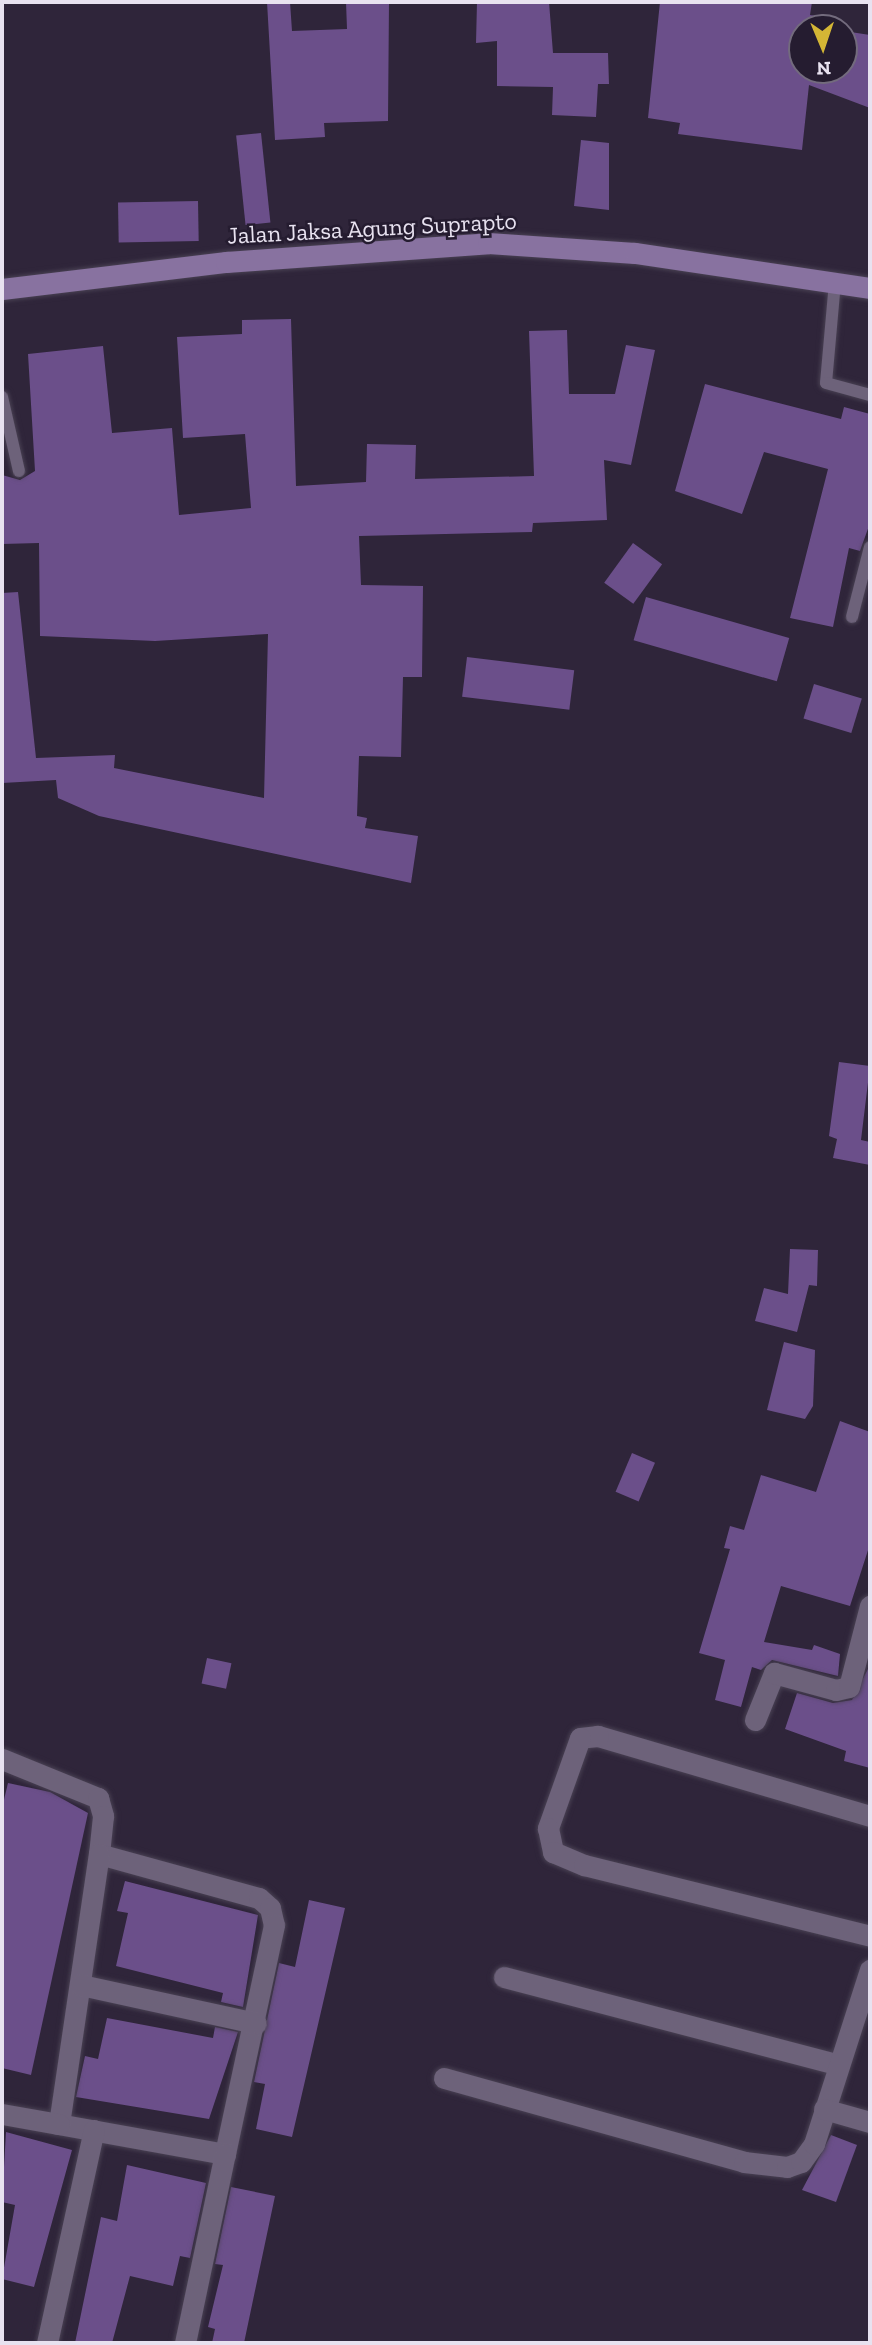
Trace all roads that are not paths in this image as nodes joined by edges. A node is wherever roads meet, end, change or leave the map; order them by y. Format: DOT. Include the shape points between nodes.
graph roads {
  1 [pos="835,282"];
  2 [pos="870,288"];
  3 [pos="2,289"];
  4 [pos="870,395"];
  5 [pos="2,397"];
  6 [pos="19,471"];
  7 [pos="870,547"];
  8 [pos="852,617"];
  9 [pos="870,1606"];
  10 [pos="863,1658"];
  11 [pos="755,1720"];
  12 [pos="2,1759"];
  13 [pos="870,1816"];
  14 [pos="99,1854"];
  15 [pos="870,1936"];
  16 [pos="870,1970"];
  17 [pos="503,1977"];
  18 [pos="81,1985"];
  19 [pos="256,2023"];
  20 [pos="839,2065"];
  21 [pos="444,2078"];
  22 [pos="824,2109"];
  23 [pos="2,2114"];
  24 [pos="870,2122"];
  25 [pos="59,2124"];
  26 [pos="94,2130"];
  27 [pos="225,2154"];
  28 [pos="47,2343"];
  29 [pos="185,2343"];
  1 -- 2 [label="main road, Jalan Jaksa Agung Suprapto"];
  1 -- 3 [label="main road, Jalan Jaksa Agung Suprapto" via="635,253 488,243 226,262"];
  1 -- 4 [label="lane" via="826,383"];
  5 -- 6 [label="lane"];
  7 -- 8 [label="lane"];
  9 -- 10 [label="street"];
  10 -- 11 [label="street" via="849,1687 841,1691 772,1674"];
  12 -- 14 [label="street" via="98,1798 103,1816"];
  13 -- 15 [label="street" via="598,1737 580,1738 548,1828 553,1852 584,1865"];
  14 -- 18 [label="street"];
  14 -- 19 [label="street" via="265,1903 274,1925"];
  16 -- 20 [label="street"];
  17 -- 20 [label="street"];
  18 -- 19 [label="street"];
  18 -- 25 [label="street"];
  19 -- 27 [label="street"];
  20 -- 22 [label="street"];
  21 -- 22 [label="street" via="766,2168 788,2167 808,2156"];
  22 -- 24 [label="street"];
  23 -- 25 [label="street"];
  25 -- 26 [label="street"];
  26 -- 27 [label="street"];
  26 -- 28 [label="street"];
  27 -- 29 [label="street"];
}
